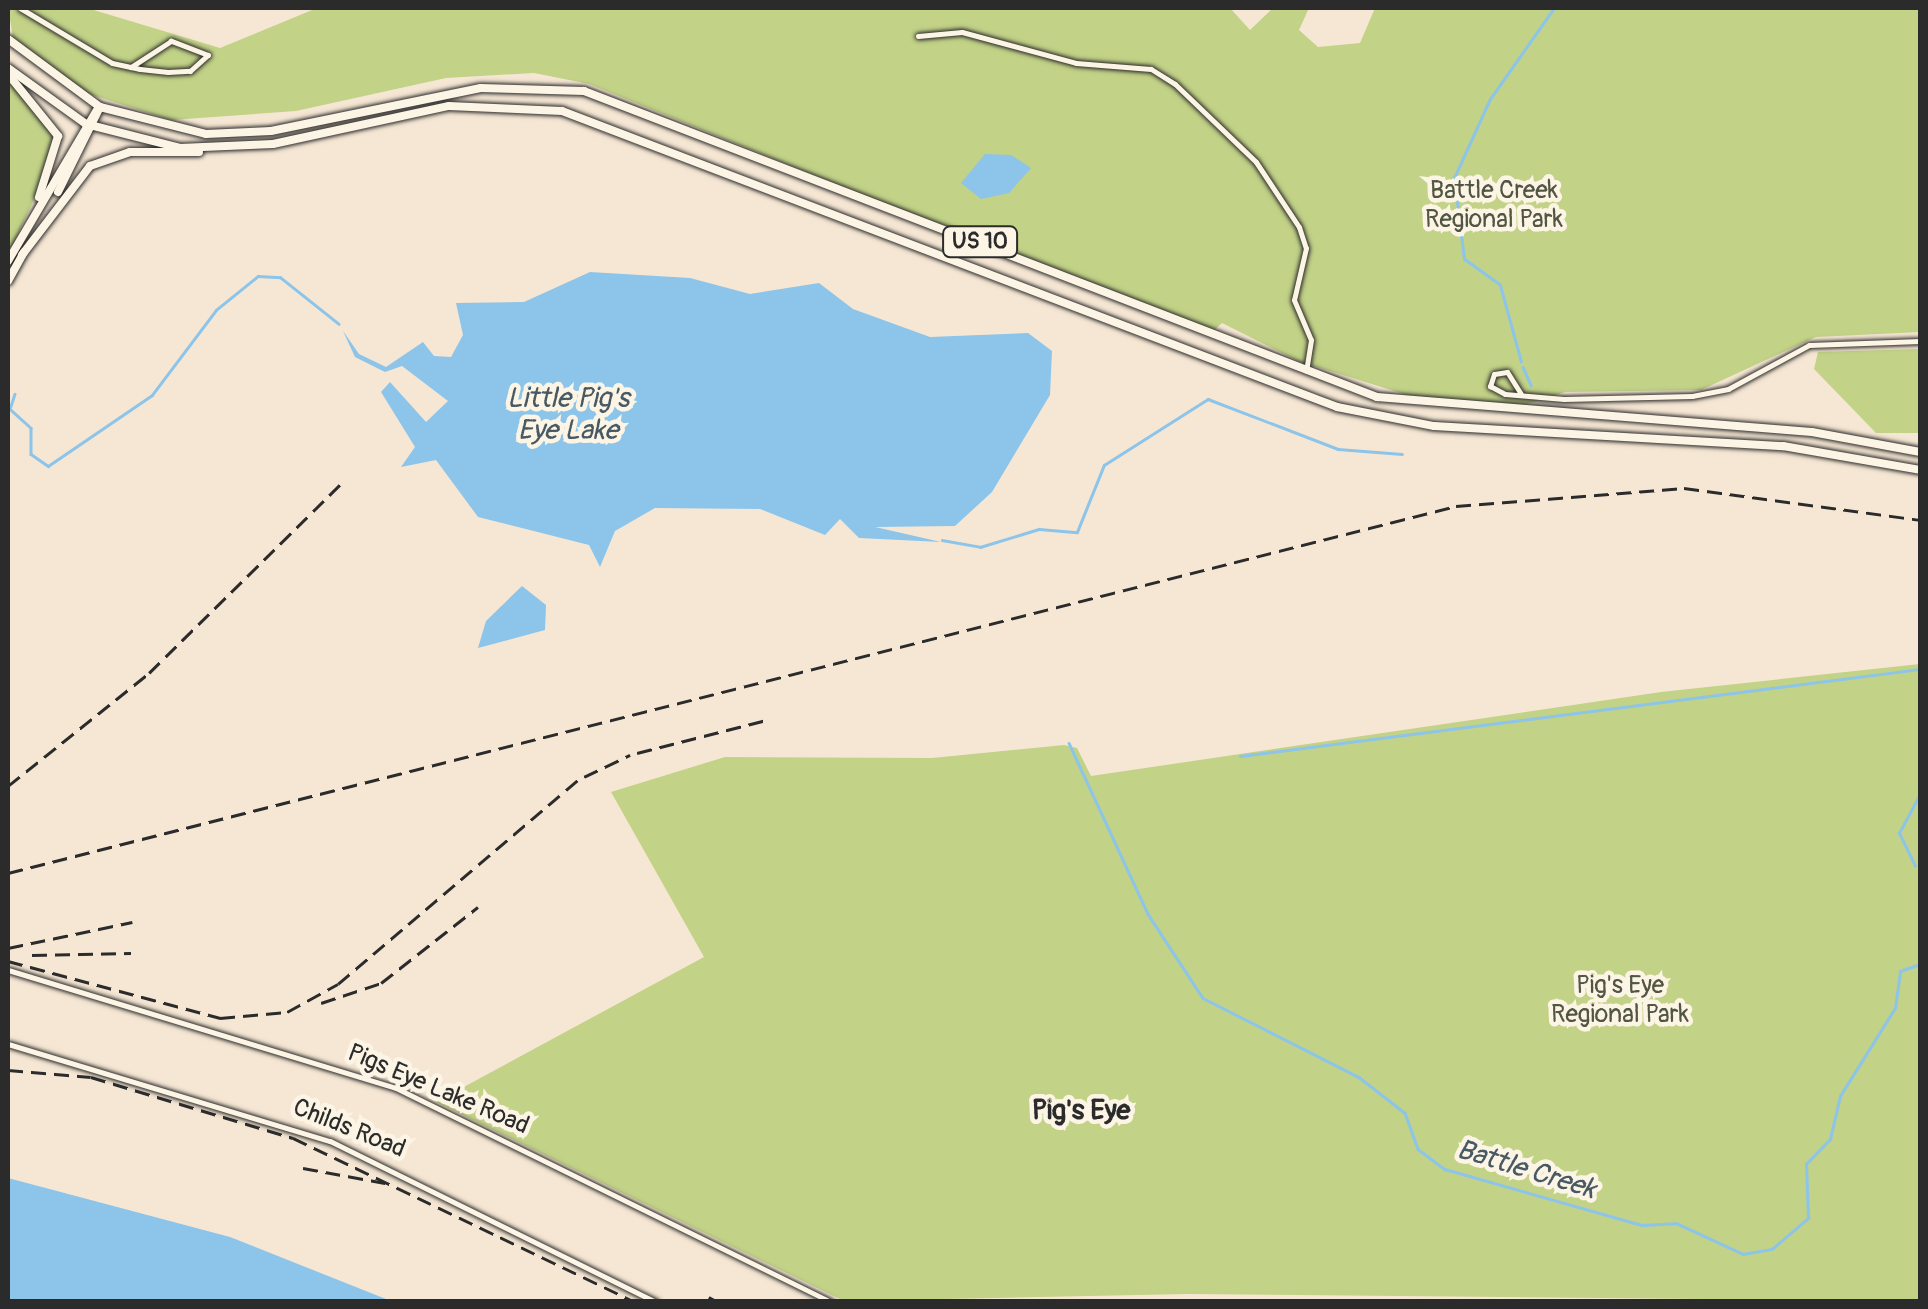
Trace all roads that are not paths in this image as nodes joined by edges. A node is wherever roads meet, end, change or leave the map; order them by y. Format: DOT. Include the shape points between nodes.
graph roads {
  1 [pos="20,8"];
  2 [pos="8,36"];
  3 [pos="918,36"];
  4 [pos="131,67"];
  5 [pos="8,71"];
  6 [pos="100,107"];
  7 [pos="91,126"];
  8 [pos="223,149"];
  9 [pos="28,226"];
  10 [pos="22,256"];
  11 [pos="8,262"];
  12 [pos="8,281"];
  13 [pos="1920,341"];
  14 [pos="1306,371"];
  15 [pos="1522,394"];
  16 [pos="1920,452"];
  17 [pos="1920,470"];
  18 [pos="8,970"];
  19 [pos="8,1044"];
  20 [pos="656,1302"];
  21 [pos="831,1302"];
  1 -- 4 [label="street" via="68,44"];
  2 -- 6 [label="highway, US 10" via="36,65"];
  3 -- 14 [label="street" via="962,32 1076,62 1150,69 1175,84 1256,162 1299,227 1306,248 1294,300 1311,340"];
  4 -- 4 [label="street" via="190,71 208,54 171,41"];
  5 -- 7 [label="highway, US 10"];
  5 -- 9 [label="highway" via="58,136"];
  6 -- 7 [label="highway"];
  6 -- 14 [label="highway, US 10" via="160,127 228,134 481,88 596,94"];
  7 -- 8 [label="highway, US 10"];
  7 -- 9 [label="highway"];
  7 -- 10 [label="highway"];
  8 -- 10 [label="highway" via="98,162 67,187"];
  8 -- 17 [label="highway, US 10" via="450,106 572,113 1303,395 1434,426 1783,446"];
  9 -- 11 [label="highway"];
  10 -- 12 [label="highway"];
  13 -- 15 [label="street" via="1809,345 1728,389 1692,396"];
  14 -- 16 [label="highway, US 10" via="1377,398 1447,408 1812,432"];
  15 -- 15 [label="street" via="1507,372 1494,374 1492,389"];
  18 -- 21 [label="street, Pigs Eye Lake Road" via="396,1088"];
  19 -- 20 [label="street, Childs Road" via="330,1141"];
}
